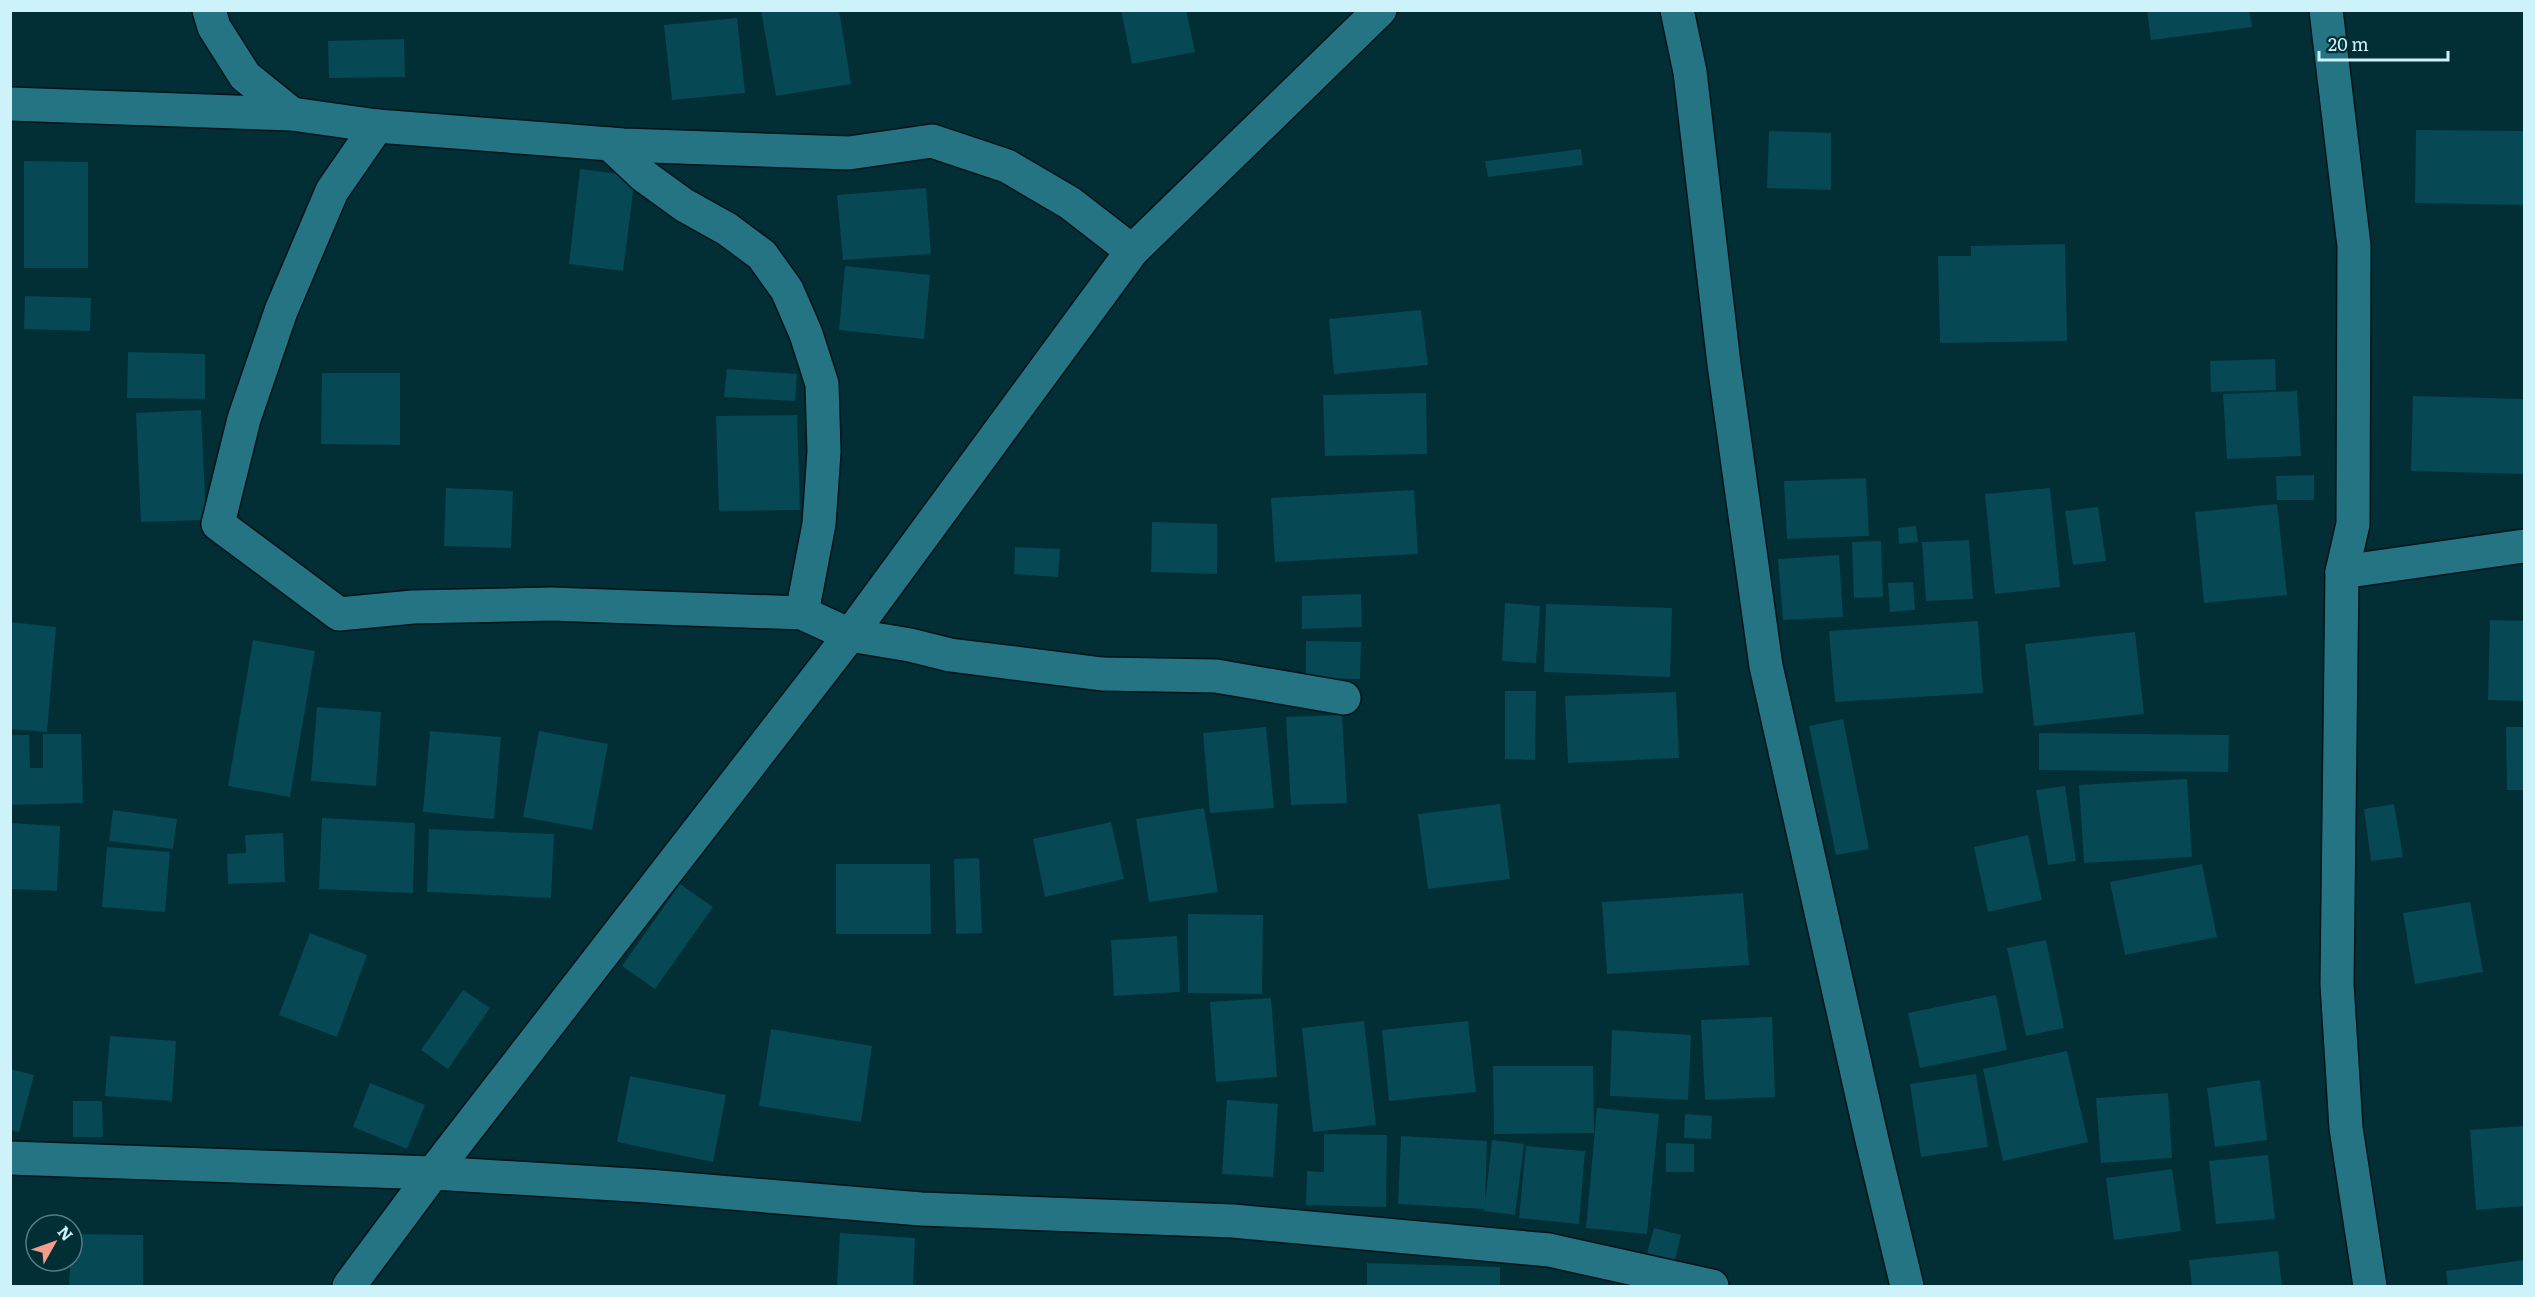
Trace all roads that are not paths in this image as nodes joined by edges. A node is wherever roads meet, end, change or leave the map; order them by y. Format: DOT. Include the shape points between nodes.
graph roads {
  1 [pos="209,10"];
  2 [pos="1380,10"];
  3 [pos="1677,10"];
  4 [pos="2326,10"];
  5 [pos="10,104"];
  6 [pos="292,114"];
  7 [pos="377,126"];
  8 [pos="609,144"];
  9 [pos="1132,251"];
  10 [pos="2524,546"];
  11 [pos="2342,572"];
  12 [pos="802,614"];
  13 [pos="850,635"];
  14 [pos="1344,698"];
  15 [pos="10,1158"];
  16 [pos="434,1173"];
  17 [pos="349,1287"];
  18 [pos="1712,1287"];
  19 [pos="1907,1287"];
  20 [pos="2370,1287"];
  1 -- 6 [label="street" via="214,27 245,76"];
  2 -- 9 [label="street"];
  3 -- 19 [label="street" via="1690,72 1724,364 1766,666"];
  4 -- 11 [label="street" via="2354,246 2353,524"];
  5 -- 6 [label="street"];
  6 -- 7 [label="street"];
  7 -- 8 [label="street"];
  7 -- 12 [label="street" via="332,191 281,311 244,419 218,524 339,614 551,604"];
  8 -- 9 [label="street" via="849,153 932,141 1007,166 1070,203"];
  8 -- 12 [label="street" via="644,176 762,255 787,290 806,334 822,384 824,452 819,524"];
  9 -- 13 [label="street"];
  10 -- 11 [label="street"];
  11 -- 20 [label="street" via="2337,984 2346,1128"];
  12 -- 13 [label="street"];
  13 -- 14 [label="street" via="1009,663 1102,674 1216,676"];
  13 -- 16 [label="street"];
  15 -- 16 [label="street"];
  16 -- 17 [label="street"];
  16 -- 18 [label="street" via="921,1209 1233,1221 1549,1250"];
}
